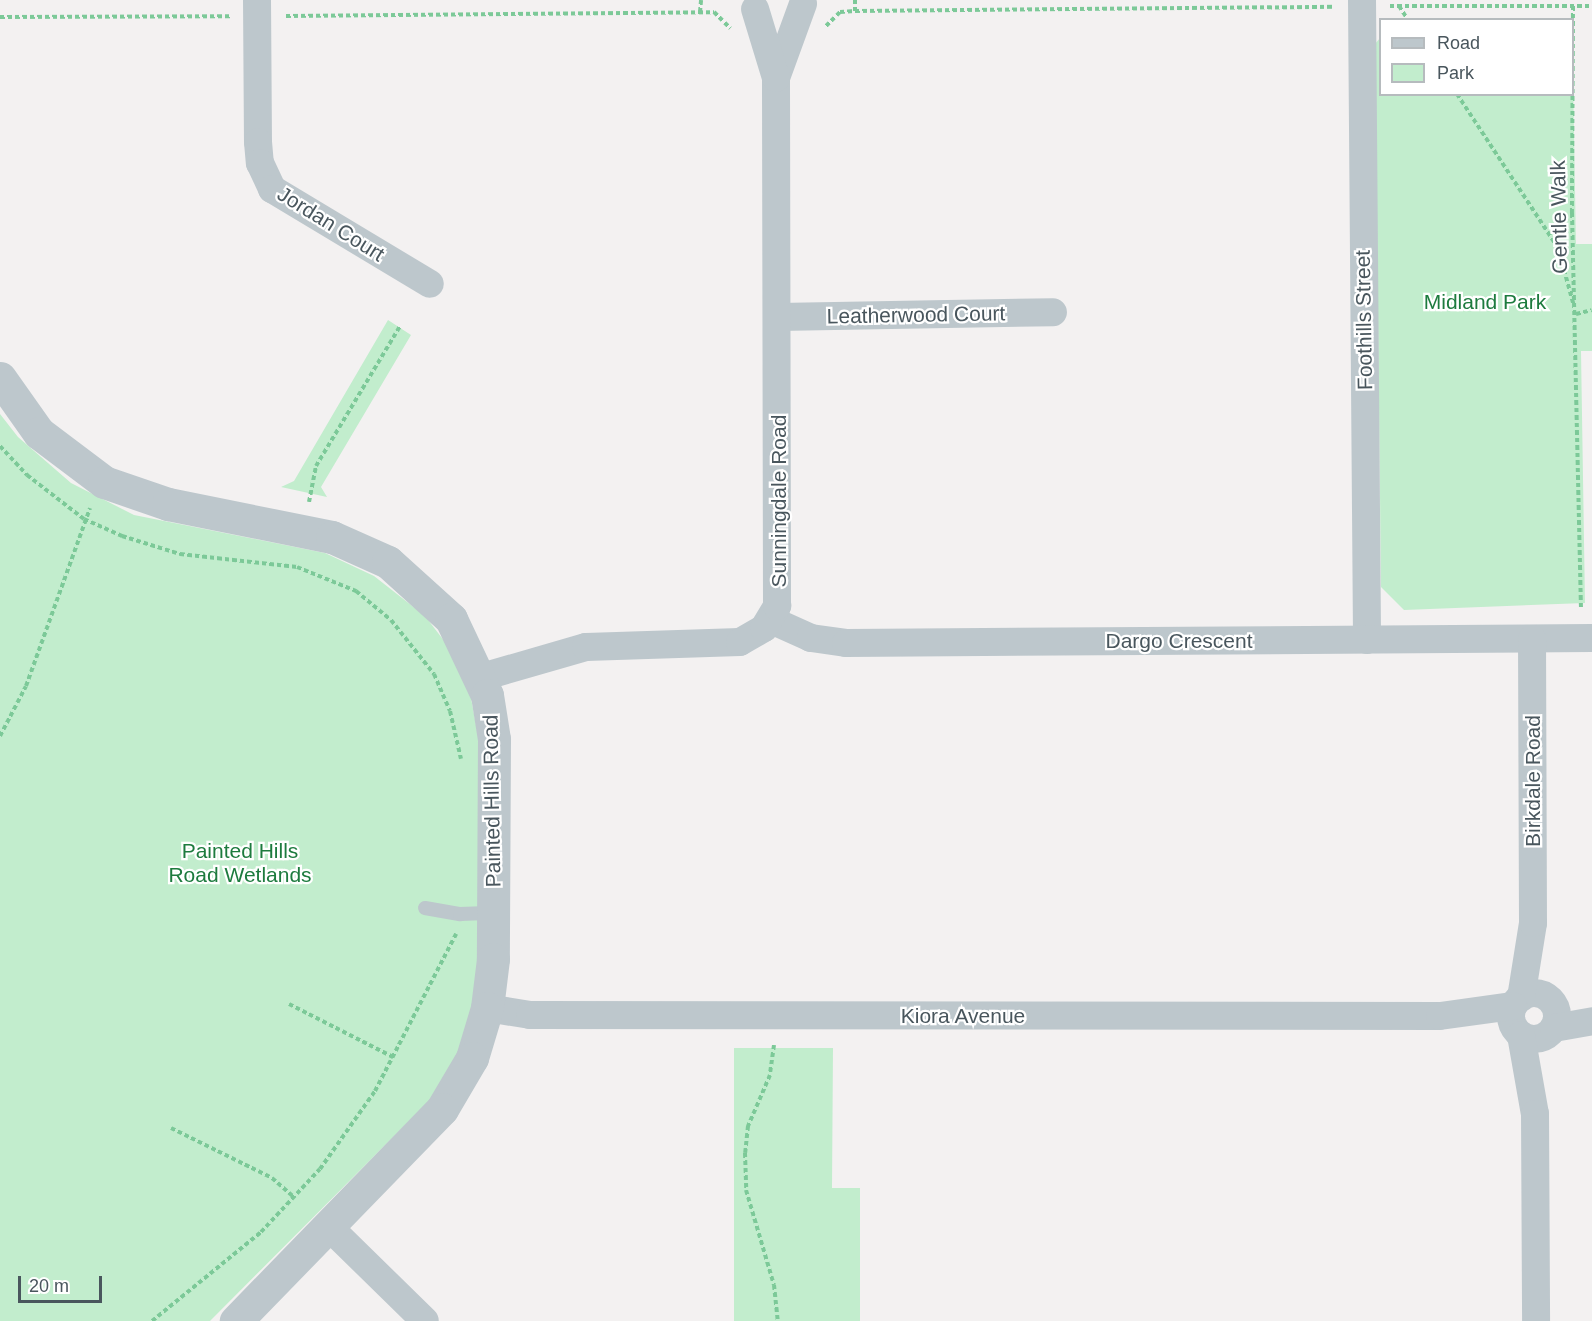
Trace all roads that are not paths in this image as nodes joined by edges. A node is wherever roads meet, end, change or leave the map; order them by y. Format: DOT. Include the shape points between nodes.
graph roads {
  1 [pos="748,2"];
  2 [pos="805,2"];
  3 [pos="1362,3"];
  4 [pos="257,8"];
  5 [pos="776,78"];
  6 [pos="430,284"];
  7 [pos="1053,312"];
  8 [pos="778,317"];
  9 [pos="0,378"];
  10 [pos="771,620"];
  11 [pos="1592,638"];
  12 [pos="1532,639"];
  13 [pos="1367,640"];
  14 [pos="482,677"];
  15 [pos="425,908"];
  16 [pos="494,913"];
  17 [pos="1533,923"];
  18 [pos="487,1008"];
  19 [pos="1592,1011"];
  20 [pos="1552,1016"];
  21 [pos="1517,1017"];
  22 [pos="1592,1021"];
  23 [pos="1535,1114"];
  24 [pos="329,1227"];
  25 [pos="236,1321"];
  26 [pos="424,1321"];
  27 [pos="1536,1321"];
  1 -- 2 [label="street" via="780,15"];
  1 -- 5 [label="street, Sunningdale Road"];
  2 -- 5 [label="street, Sunningdale Road"];
  3 -- 13 [label="street, Foothills Street"];
  4 -- 6 [label="street, Jordan Court" via="258,142 260,163 272,189"];
  5 -- 8 [label="street, Sunningdale Road"];
  7 -- 8 [label="street, Leatherwood Court"];
  8 -- 10 [label="street, Sunningdale Road" via="781,572"];
  9 -- 14 [label="street, Painted Hills Road" via="39,433 104,482 168,504 304,530 360,547 414,581 451,619"];
  10 -- 13 [label="street, Dargo Crescent" via="811,638 846,643"];
  10 -- 14 [label="street" via="740,642 586,647"];
  11 -- 12 [label="street, Dargo Crescent"];
  12 -- 13 [label="street, Dargo Crescent"];
  12 -- 17 [label="street, Birkdale Road"];
  14 -- 16 [label="street, Painted Hills Road" via="494,739"];
  15 -- 16 [label="lane" via="460,914"];
  16 -- 18 [label="street, Painted Hills Road"];
  17 -- 20 [label="street, Birkdale Road"];
  17 -- 21 [label="street, Birkdale Road"];
  18 -- 21 [label="street, Kiora Avenue" via="530,1015"];
  18 -- 24 [label="street, Painted Hills Road" via="472,1058 442,1109"];
  19 -- 20 [label="street"];
  20 -- 21 [label="street" via="1536,1039"];
  20 -- 21 [label="street" via="1535,993"];
  20 -- 22 [label="street"];
  20 -- 23 [label="street, Birkdale Road"];
  21 -- 23 [label="street, Birkdale Road"];
  23 -- 27 [label="street, Birkdale Road"];
  24 -- 25 [label="street, Painted Hills Road"];
  24 -- 26 [label="street"];
}
